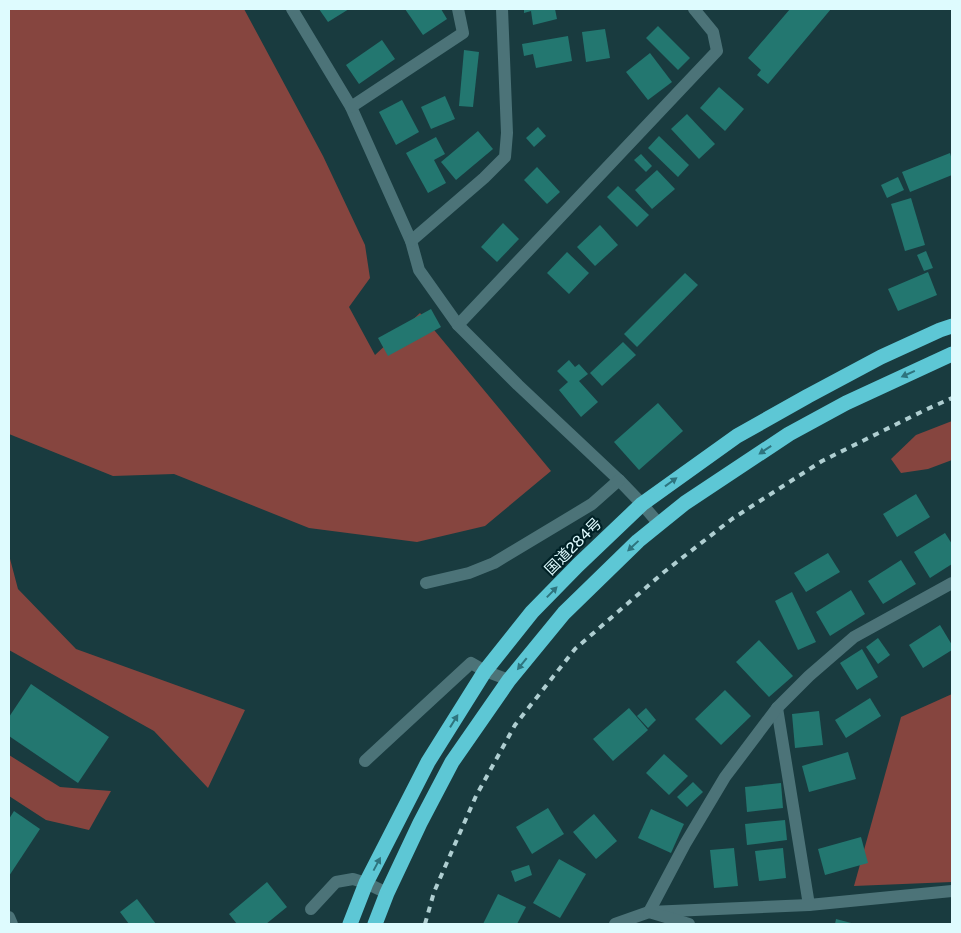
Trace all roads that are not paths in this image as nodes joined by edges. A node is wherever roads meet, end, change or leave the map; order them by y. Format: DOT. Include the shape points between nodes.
graph roads {
  1 [pos="292,9"];
  2 [pos="458,9"];
  3 [pos="502,9"];
  4 [pos="694,9"];
  5 [pos="352,107"];
  6 [pos="411,241"];
  7 [pos="458,325"];
  8 [pos="952,326"];
  9 [pos="952,354"];
  10 [pos="619,480"];
  11 [pos="642,504"];
  12 [pos="659,524"];
  13 [pos="426,582"];
  14 [pos="952,583"];
  15 [pos="485,670"];
  16 [pos="509,680"];
  17 [pos="777,708"];
  18 [pos="365,761"];
  19 [pos="366,883"];
  20 [pos="952,891"];
  21 [pos="386,893"];
  22 [pos="809,905"];
  23 [pos="311,909"];
  24 [pos="649,912"];
  25 [pos="9,917"];
  26 [pos="12,924"];
  27 [pos="350,924"];
  28 [pos="375,924"];
  29 [pos="616,924"];
  30 [pos="689,924"];
  1 -- 5 [label="street"];
  2 -- 5 [label="street" via="463,33"];
  3 -- 6 [label="street" via="505,157"];
  4 -- 7 [label="street" via="713,32 717,51"];
  5 -- 6 [label="street"];
  6 -- 7 [label="street" via="419,270"];
  7 -- 10 [label="street"];
  11 -- 8 [label="highway, 国道284号, one-way" via="737,436 881,357"];
  9 -- 12 [label="highway, one-way" via="846,403 789,434"];
  10 -- 11 [label="street"];
  10 -- 13 [label="street" via="592,504 494,563 470,573"];
  11 -- 12 [label="street"];
  15 -- 11 [label="highway, 国道284号, one-way" via="532,612"];
  12 -- 16 [label="highway, one-way" via="564,612"];
  14 -- 17 [label="street" via="854,638"];
  15 -- 16 [label="street"];
  15 -- 18 [label="street" via="471,663"];
  19 -- 15 [label="highway, 国道284号, one-way" via="428,762"];
  16 -- 21 [label="highway" via="452,762"];
  17 -- 22 [label="street"];
  17 -- 24 [label="street" via="725,777"];
  19 -- 21 [label="street"];
  19 -- 23 [label="street" via="353,879 336,882"];
  19 -- 27 [label="highway, 国道284号"];
  20 -- 22 [label="street"];
  21 -- 28 [label="highway"];
  22 -- 24 [label="street"];
  24 -- 29 [label="street"];
  24 -- 30 [label="street"];
  25 -- 26 [label="street"];
}
